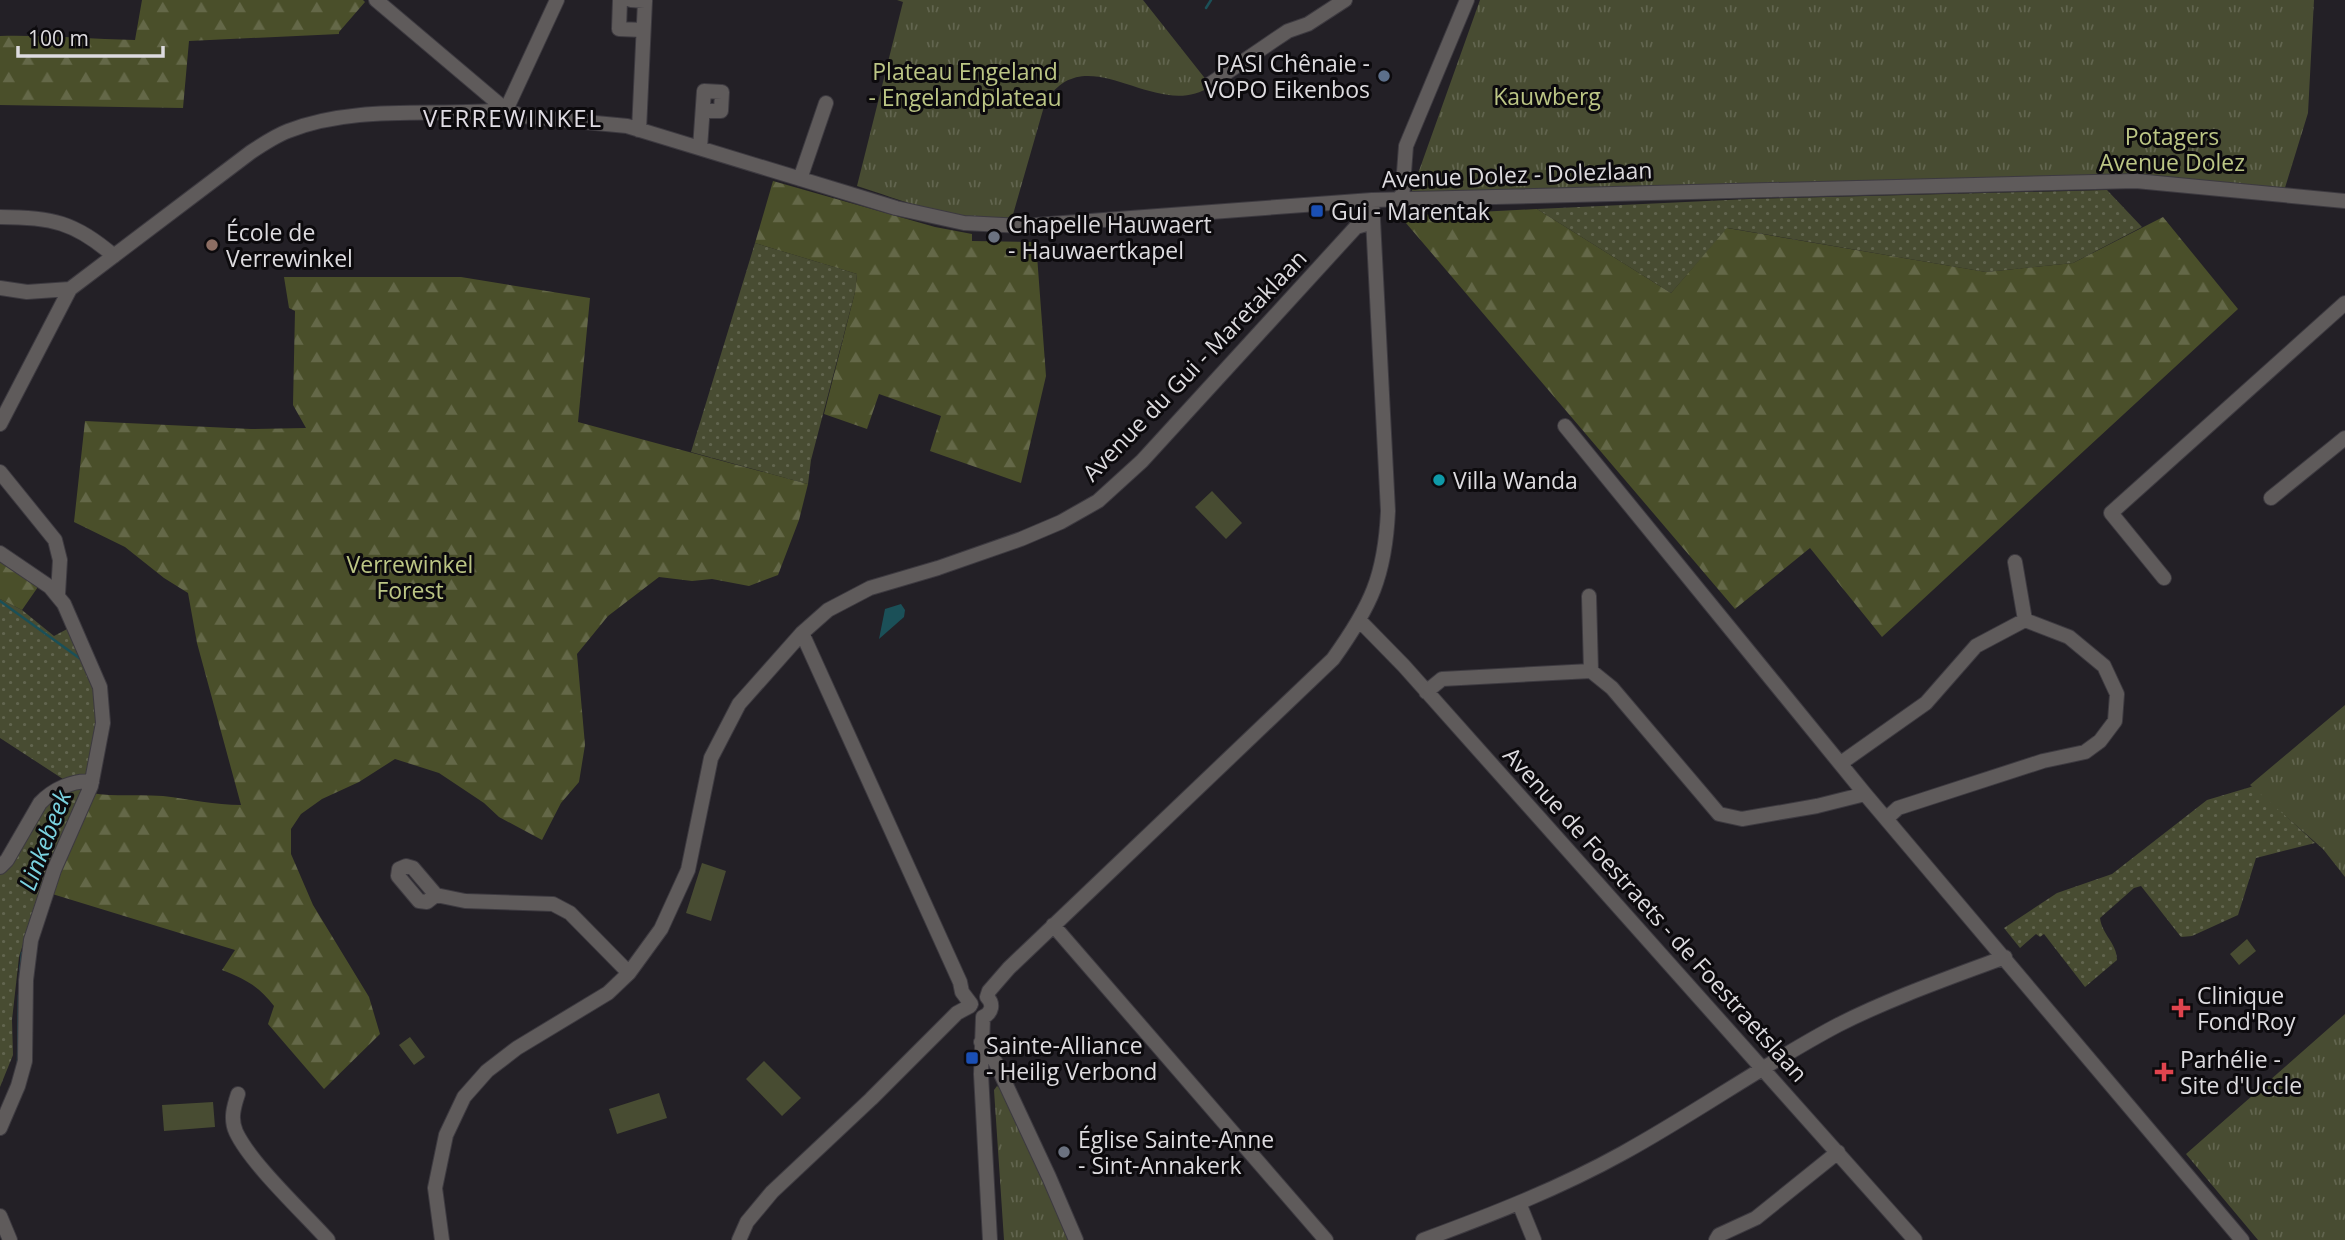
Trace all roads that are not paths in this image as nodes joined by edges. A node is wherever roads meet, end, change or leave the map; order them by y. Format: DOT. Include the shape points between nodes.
graph roads {
  1 [pos="376,0"];
  2 [pos="557,0"];
  3 [pos="621,0"];
  4 [pos="631,0"];
  5 [pos="1345,0"];
  6 [pos="1467,0"];
  7 [pos="643,30"];
  8 [pos="1210,84"];
  9 [pos="826,103"];
  10 [pos="506,110"];
  11 [pos="703,111"];
  12 [pos="639,130"];
  13 [pos="700,148"];
  14 [pos="800,179"];
  15 [pos="1372,200"];
  16 [pos="1402,200"];
  17 [pos="2345,201"];
  18 [pos="0,216"];
  19 [pos="1373,222"];
  20 [pos="114,256"];
  21 [pos="0,288"];
  22 [pos="70,289"];
  23 [pos="2345,303"];
  24 [pos="0,424"];
  25 [pos="1565,426"];
  26 [pos="2345,438"];
  27 [pos="0,472"];
  28 [pos="2271,498"];
  29 [pos="0,553"];
  30 [pos="2015,562"];
  31 [pos="2164,578"];
  32 [pos="58,594"];
  33 [pos="1588,597"];
  34 [pos="2025,620"];
  35 [pos="1360,621"];
  36 [pos="802,634"];
  37 [pos="1591,671"];
  38 [pos="1426,692"];
  39 [pos="1840,763"];
  40 [pos="92,782"];
  41 [pos="1865,794"];
  42 [pos="1887,818"];
  43 [pos="0,867"];
  44 [pos="436,895"];
  45 [pos="1053,925"];
  46 [pos="2005,957"];
  47 [pos="629,973"];
  48 [pos="978,1006"];
  49 [pos="981,1042"];
  50 [pos="1762,1067"];
  51 [pos="238,1094"];
  52 [pos="0,1128"];
  53 [pos="1838,1152"];
  54 [pos="1519,1203"];
  55 [pos="0,1216"];
  56 [pos="9,1240"];
  57 [pos="328,1240"];
  58 [pos="442,1240"];
  59 [pos="739,1240"];
  60 [pos="990,1240"];
  61 [pos="1076,1240"];
  62 [pos="1326,1240"];
  63 [pos="1423,1240"];
  64 [pos="1534,1240"];
  65 [pos="1716,1240"];
  66 [pos="1915,1240"];
  67 [pos="2242,1240"];
  1 -- 10 [label="street"];
  2 -- 10 [label="street"];
  3 -- 7 [label="street" via="619,29"];
  4 -- 7 [label="street" via="645,1"];
  5 -- 8 [label="street" via="1280,36"];
  6 -- 16 [label="street" via="1406,146"];
  7 -- 12 [label="street"];
  9 -- 14 [label="street"];
  10 -- 12 [label="street, Avenue Dolez - Dolezlaan"];
  10 -- 20 [label="street, Avenue Dolez - Dolezlaan" via="335,119 291,130 251,152"];
  11 -- 13 [label="street"];
  12 -- 13 [label="street, Avenue Dolez - Dolezlaan"];
  13 -- 14 [label="street, Avenue Dolez - Dolezlaan"];
  14 -- 15 [label="street, Avenue Dolez - Dolezlaan" via="937,219 986,225 1062,224"];
  15 -- 16 [label="street, Avenue Dolez - Dolezlaan"];
  15 -- 19 [label="street"];
  16 -- 17 [label="street, Avenue Dolez - Dolezlaan" via="2136,181"];
  18 -- 20 [label="street" via="31,217 74,227"];
  19 -- 35 [label="street" via="1388,511 1380,573"];
  19 -- 36 [label="street, Avenue du Gui - Maretaklaan" via="1356,228 1142,461 1098,501 1021,539 870,587 828,610"];
  20 -- 22 [label="street, Avenue Dolez - Dolezlaan"];
  21 -- 22 [label="street" via="27,292"];
  22 -- 24 [label="street, Avenue Dolez - Dolezlaan"];
  23 -- 31 [label="street" via="2111,513"];
  25 -- 39 [label="street"];
  26 -- 28 [label="street"];
  27 -- 32 [label="street" via="55,540 60,560"];
  29 -- 32 [label="street"];
  30 -- 34 [label="street"];
  32 -- 40 [label="street" via="100,687 103,723"];
  33 -- 37 [label="street"];
  34 -- 39 [label="street" via="1976,646 1926,704"];
  34 -- 42 [label="street" via="2069,637 2104,666 2118,694 2115,721 2085,752 1898,808"];
  35 -- 38 [label="street, Avenue de Foestraets - de Foestraetslaan"];
  35 -- 45 [label="street" via="1333,659"];
  36 -- 47 [label="street, Avenue du Gui - Maretaklaan" via="739,704 711,758 688,870 661,929"];
  36 -- 48 [label="street" via="962,992"];
  37 -- 38 [label="street" via="1442,679"];
  37 -- 41 [label="street" via="1612,688 1719,814 1742,819"];
  38 -- 50 [label="street, Avenue de Foestraets - de Foestraetslaan"];
  39 -- 41 [label="street"];
  40 -- 43 [label="street" via="68,785 47,796"];
  40 -- 52 [label="street" via="54,870 31,940 25,1060"];
  41 -- 42 [label="street"];
  42 -- 46 [label="street"];
  44 -- 47 [label="street" via="465,901 553,904 570,914"];
  45 -- 48 [label="street"];
  45 -- 62 [label="street"];
  46 -- 50 [label="street" via="1875,1007"];
  46 -- 67 [label="street"];
  47 -- 58 [label="street, Avenue du Gui - Maretaklaan" via="608,993 517,1048 464,1097 446,1135 435,1188"];
  48 -- 49 [label="street"];
  48 -- 59 [label="street" via="951,1021 772,1192 747,1222"];
  49 -- 60 [label="street"];
  49 -- 61 [label="street" via="987,1044"];
  50 -- 53 [label="street, Avenue de Foestraets - de Foestraetslaan"];
  50 -- 54 [label="street" via="1621,1154"];
  51 -- 57 [label="street" via="233,1110 235,1130 265,1171"];
  53 -- 65 [label="street" via="1772,1207"];
  53 -- 66 [label="street, Avenue de Foestraets - de Foestraetslaan"];
  54 -- 63 [label="street"];
  54 -- 64 [label="street"];
  55 -- 56 [label="street"];
}
